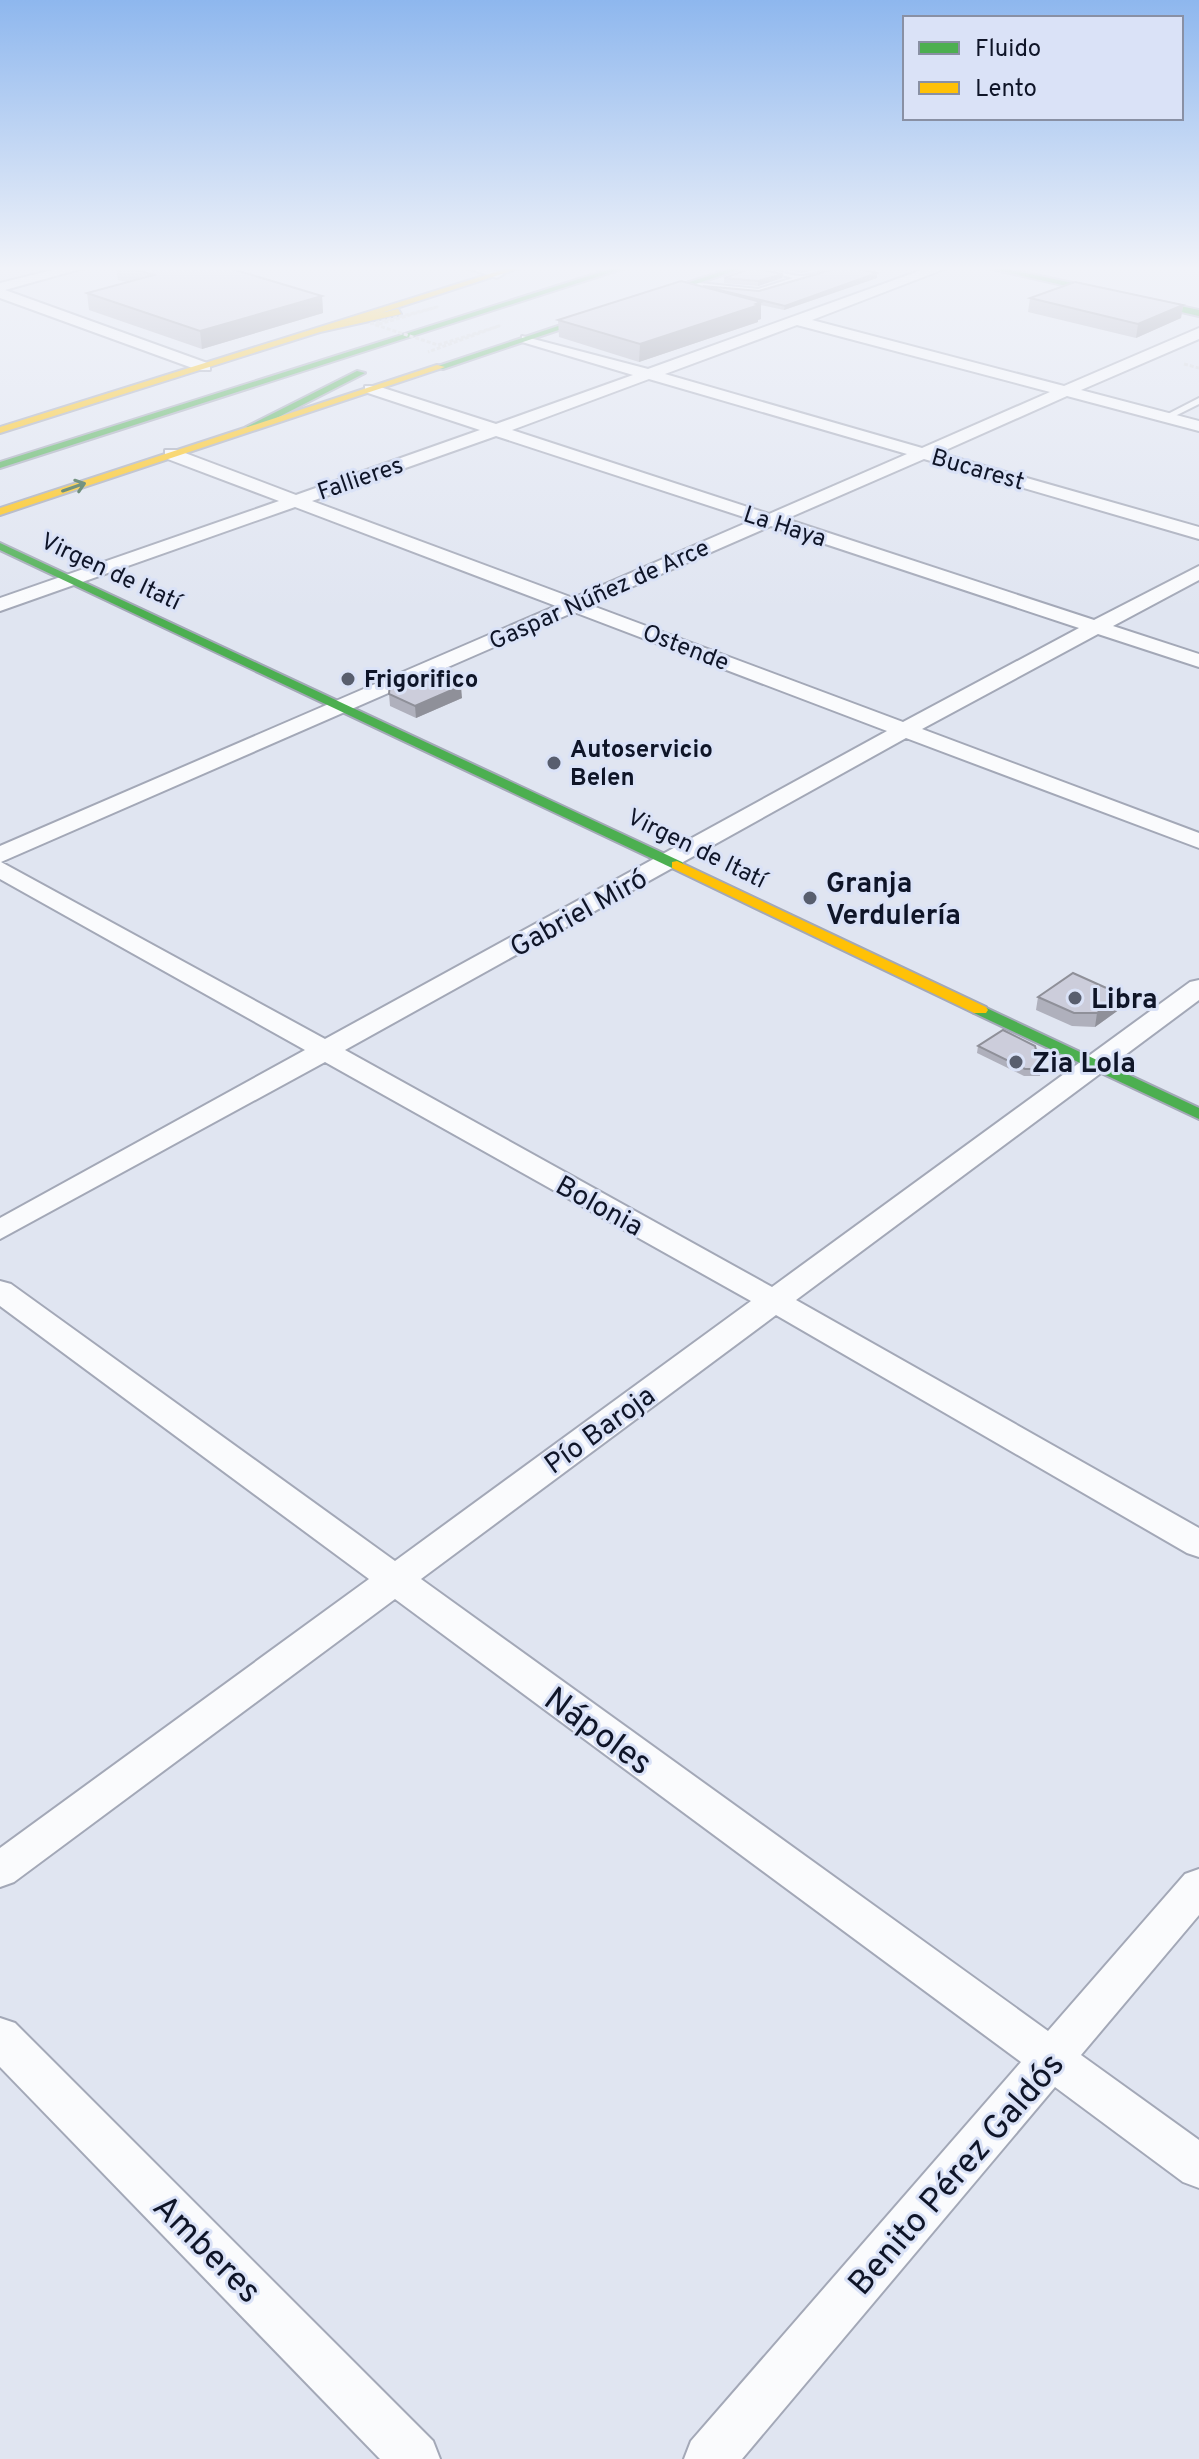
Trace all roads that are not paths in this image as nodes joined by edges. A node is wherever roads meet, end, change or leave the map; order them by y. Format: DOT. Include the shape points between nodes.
graph roads {
  1 [pos="159,381"];
  2 [pos="233,381"];
  3 [pos="257,381"];
  4 [pos="343,381"];
  5 [pos="397,381"];
  6 [pos="627,381"];
  7 [pos="675,381"];
  8 [pos="1026,381"];
  9 [pos="1094,381"];
  10 [pos="371,389"];
  11 [pos="1069,392"];
  12 [pos="1199,401"];
  13 [pos="1166,417"];
  14 [pos="1199,426"];
  15 [pos="251,427"];
  16 [pos="0,430"];
  17 [pos="496,430"];
  18 [pos="925,453"];
  19 [pos="0,454"];
  20 [pos="171,454"];
  21 [pos="0,465"];
  22 [pos="294,501"];
  23 [pos="0,512"];
  24 [pos="768,520"];
  25 [pos="1199,533"];
  26 [pos="0,546"];
  27 [pos="1199,572"];
  28 [pos="71,579"];
  29 [pos="575,603"];
  30 [pos="0,605"];
  31 [pos="1094,628"];
  32 [pos="1199,661"];
  33 [pos="345,706"];
  34 [pos="903,731"];
  35 [pos="1199,841"];
  36 [pos="0,855"];
  37 [pos="670,862"];
  38 [pos="0,869"];
  39 [pos="1199,988"];
  40 [pos="323,1051"];
  41 [pos="1093,1063"];
  42 [pos="1199,1114"];
  43 [pos="0,1230"];
  44 [pos="0,1291"];
  45 [pos="774,1301"];
  46 [pos="1199,1544"];
  47 [pos="392,1580"];
  48 [pos="0,1870"];
  49 [pos="1199,1886"];
  50 [pos="0,2037"];
  51 [pos="1052,2061"];
  52 [pos="1199,2167"];
  53 [pos="415,2459"];
  54 [pos="709,2459"];
  1 -- 16 [label="main road"];
  2 -- 19 [label="main road"];
  3 -- 21 [label="main road"];
  4 -- 15 [label="main road"];
  5 -- 10 [label="main road"];
  6 -- 17 [label="street, Fallieres"];
  7 -- 18 [label="street, Bucarest"];
  8 -- 11 [label="street"];
  9 -- 11 [label="street, Gaspar Núñez de Arce"];
  10 -- 15 [label="main road"];
  10 -- 17 [label="street, La Haya"];
  11 -- 13 [label="street"];
  11 -- 18 [label="street, Gaspar Núñez de Arce"];
  12 -- 13 [label="lane"];
  13 -- 14 [label="street"];
  15 -- 20 [label="main road"];
  17 -- 22 [label="street, Fallieres"];
  17 -- 24 [label="street, La Haya"];
  18 -- 24 [label="street, Gaspar Núñez de Arce"];
  18 -- 25 [label="street, Bucarest"];
  20 -- 22 [label="street, Ostende"];
  23 -- 20 [label="main road, one-way"];
  22 -- 28 [label="street, Fallieres"];
  22 -- 29 [label="street, Ostende"];
  24 -- 29 [label="street, Gaspar Núñez de Arce"];
  24 -- 31 [label="street, La Haya"];
  26 -- 28 [label="main road, Virgen de Itatí"];
  27 -- 31 [label="street, Gabriel Miró"];
  28 -- 30 [label="street, Fallieres"];
  28 -- 33 [label="main road, Virgen de Itatí"];
  29 -- 33 [label="street, Gaspar Núñez de Arce"];
  29 -- 34 [label="street, Ostende"];
  31 -- 32 [label="street, La Haya"];
  31 -- 34 [label="street, Gabriel Miró"];
  33 -- 36 [label="street, Gaspar Núñez de Arce"];
  33 -- 37 [label="main road, Virgen de Itatí"];
  34 -- 35 [label="street, Ostende"];
  34 -- 37 [label="street, Gabriel Miró"];
  37 -- 40 [label="street, Gabriel Miró"];
  37 -- 41 [label="main road, Virgen de Itatí"];
  38 -- 40 [label="street, Bolonia"];
  39 -- 41 [label="street, Pío Baroja"];
  40 -- 43 [label="street, Gabriel Miró"];
  40 -- 45 [label="street, Bolonia"];
  41 -- 42 [label="main road, Virgen de Itatí"];
  41 -- 45 [label="street, Pío Baroja"];
  44 -- 47 [label="street, Nápoles"];
  45 -- 46 [label="street, Bolonia"];
  45 -- 47 [label="street, Pío Baroja"];
  47 -- 48 [label="street, Pío Baroja"];
  47 -- 51 [label="street, Nápoles"];
  49 -- 51 [label="street, Benito Pérez Galdós"];
  50 -- 53 [label="street, Amberes"];
  51 -- 52 [label="street, Nápoles"];
  51 -- 54 [label="street, Benito Pérez Galdós"];
}
